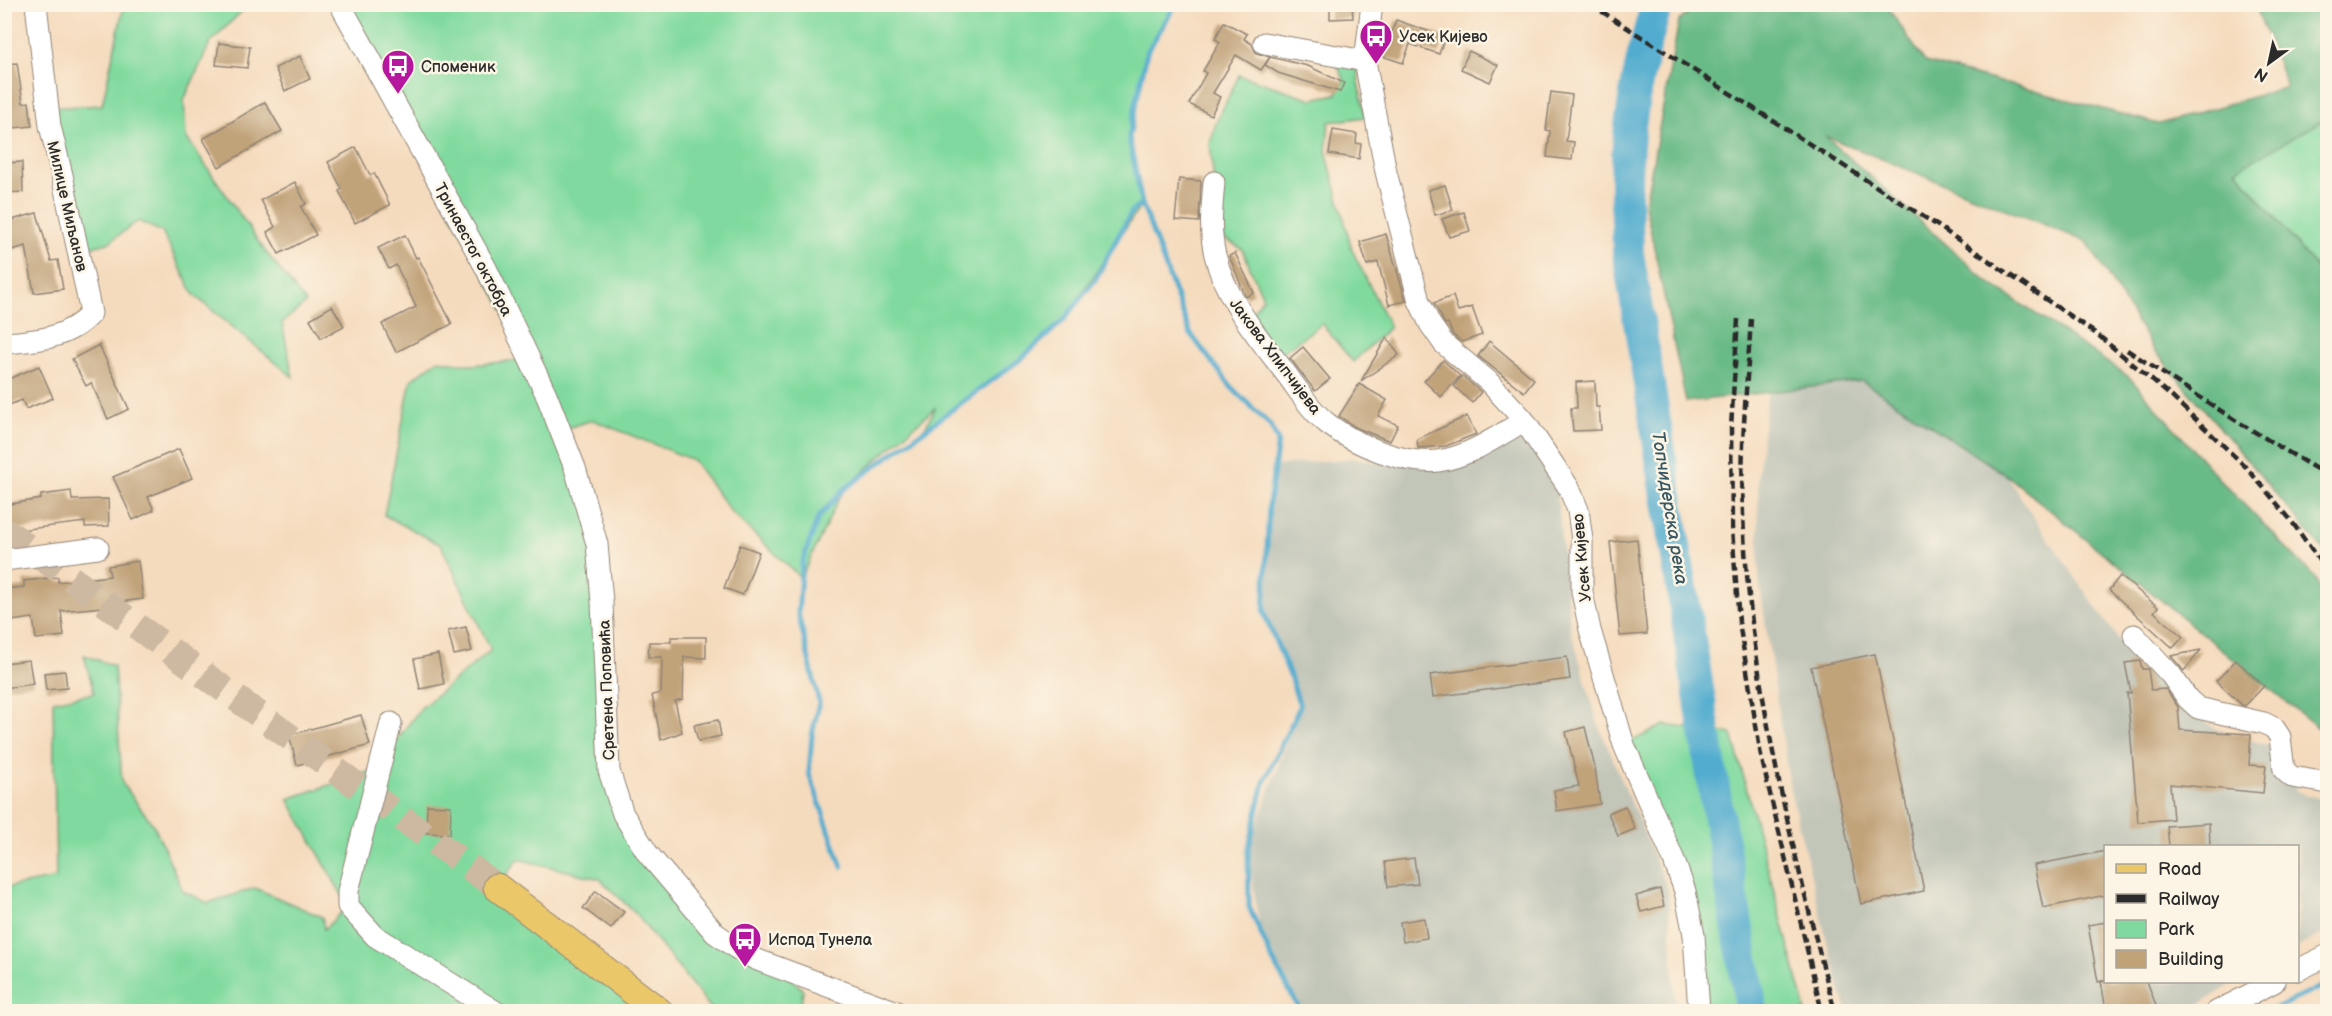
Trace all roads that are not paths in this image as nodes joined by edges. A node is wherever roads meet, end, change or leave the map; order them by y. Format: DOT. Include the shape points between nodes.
graph roads {
  1 [pos="36,4"];
  2 [pos="340,4"];
  3 [pos="1372,4"];
  4 [pos="1264,43"];
  5 [pos="1365,61"];
  6 [pos="1214,182"];
  7 [pos="4,343"];
  8 [pos="1524,421"];
  9 [pos="586,504"];
  10 [pos="98,548"];
  11 [pos="4,560"];
  12 [pos="2134,635"];
  13 [pos="391,723"];
  14 [pos="2328,783"];
  15 [pos="497,887"];
  16 [pos="2328,954"];
  17 [pos="2299,968"];
  18 [pos="2270,983"];
  19 [pos="496,1011"];
  20 [pos="660,1011"];
  21 [pos="897,1011"];
  22 [pos="1700,1011"];
  23 [pos="2216,1011"];
  1 -- 7 [label="street, Милице Миљанов" via="50,126 91,313 83,323 52,337"];
  2 -- 9 [label="street, Тринаестог октобра" via="486,268 546,394"];
  3 -- 5 [label="street, Усек Кијево"];
  4 -- 5 [label="street"];
  5 -- 8 [label="street, Усек Кијево" via="1386,172 1419,301 1444,344 1488,381"];
  6 -- 8 [label="street, Јакова Хлипчијева" via="1210,230 1215,256 1232,299 1305,400 1327,423 1374,449 1437,461 1458,457"];
  8 -- 22 [label="street, Усек Кијево" via="1569,488 1578,510 1582,592 1590,630 1624,744 1685,891 1694,935"];
  9 -- 21 [label="street, Сретена Поповића" via="597,544 602,602 609,771 623,814 648,854 715,933 754,958"];
  10 -- 11 [label="street"];
  12 -- 14 [label="street" via="2198,708 2274,728 2280,737 2284,770 2292,777"];
  13 -- 19 [label="street" via="348,891 348,906 375,936"];
  15 -- 20 [label="main road"];
  16 -- 17 [label="street"];
  18 -- 23 [label="street"];
}
